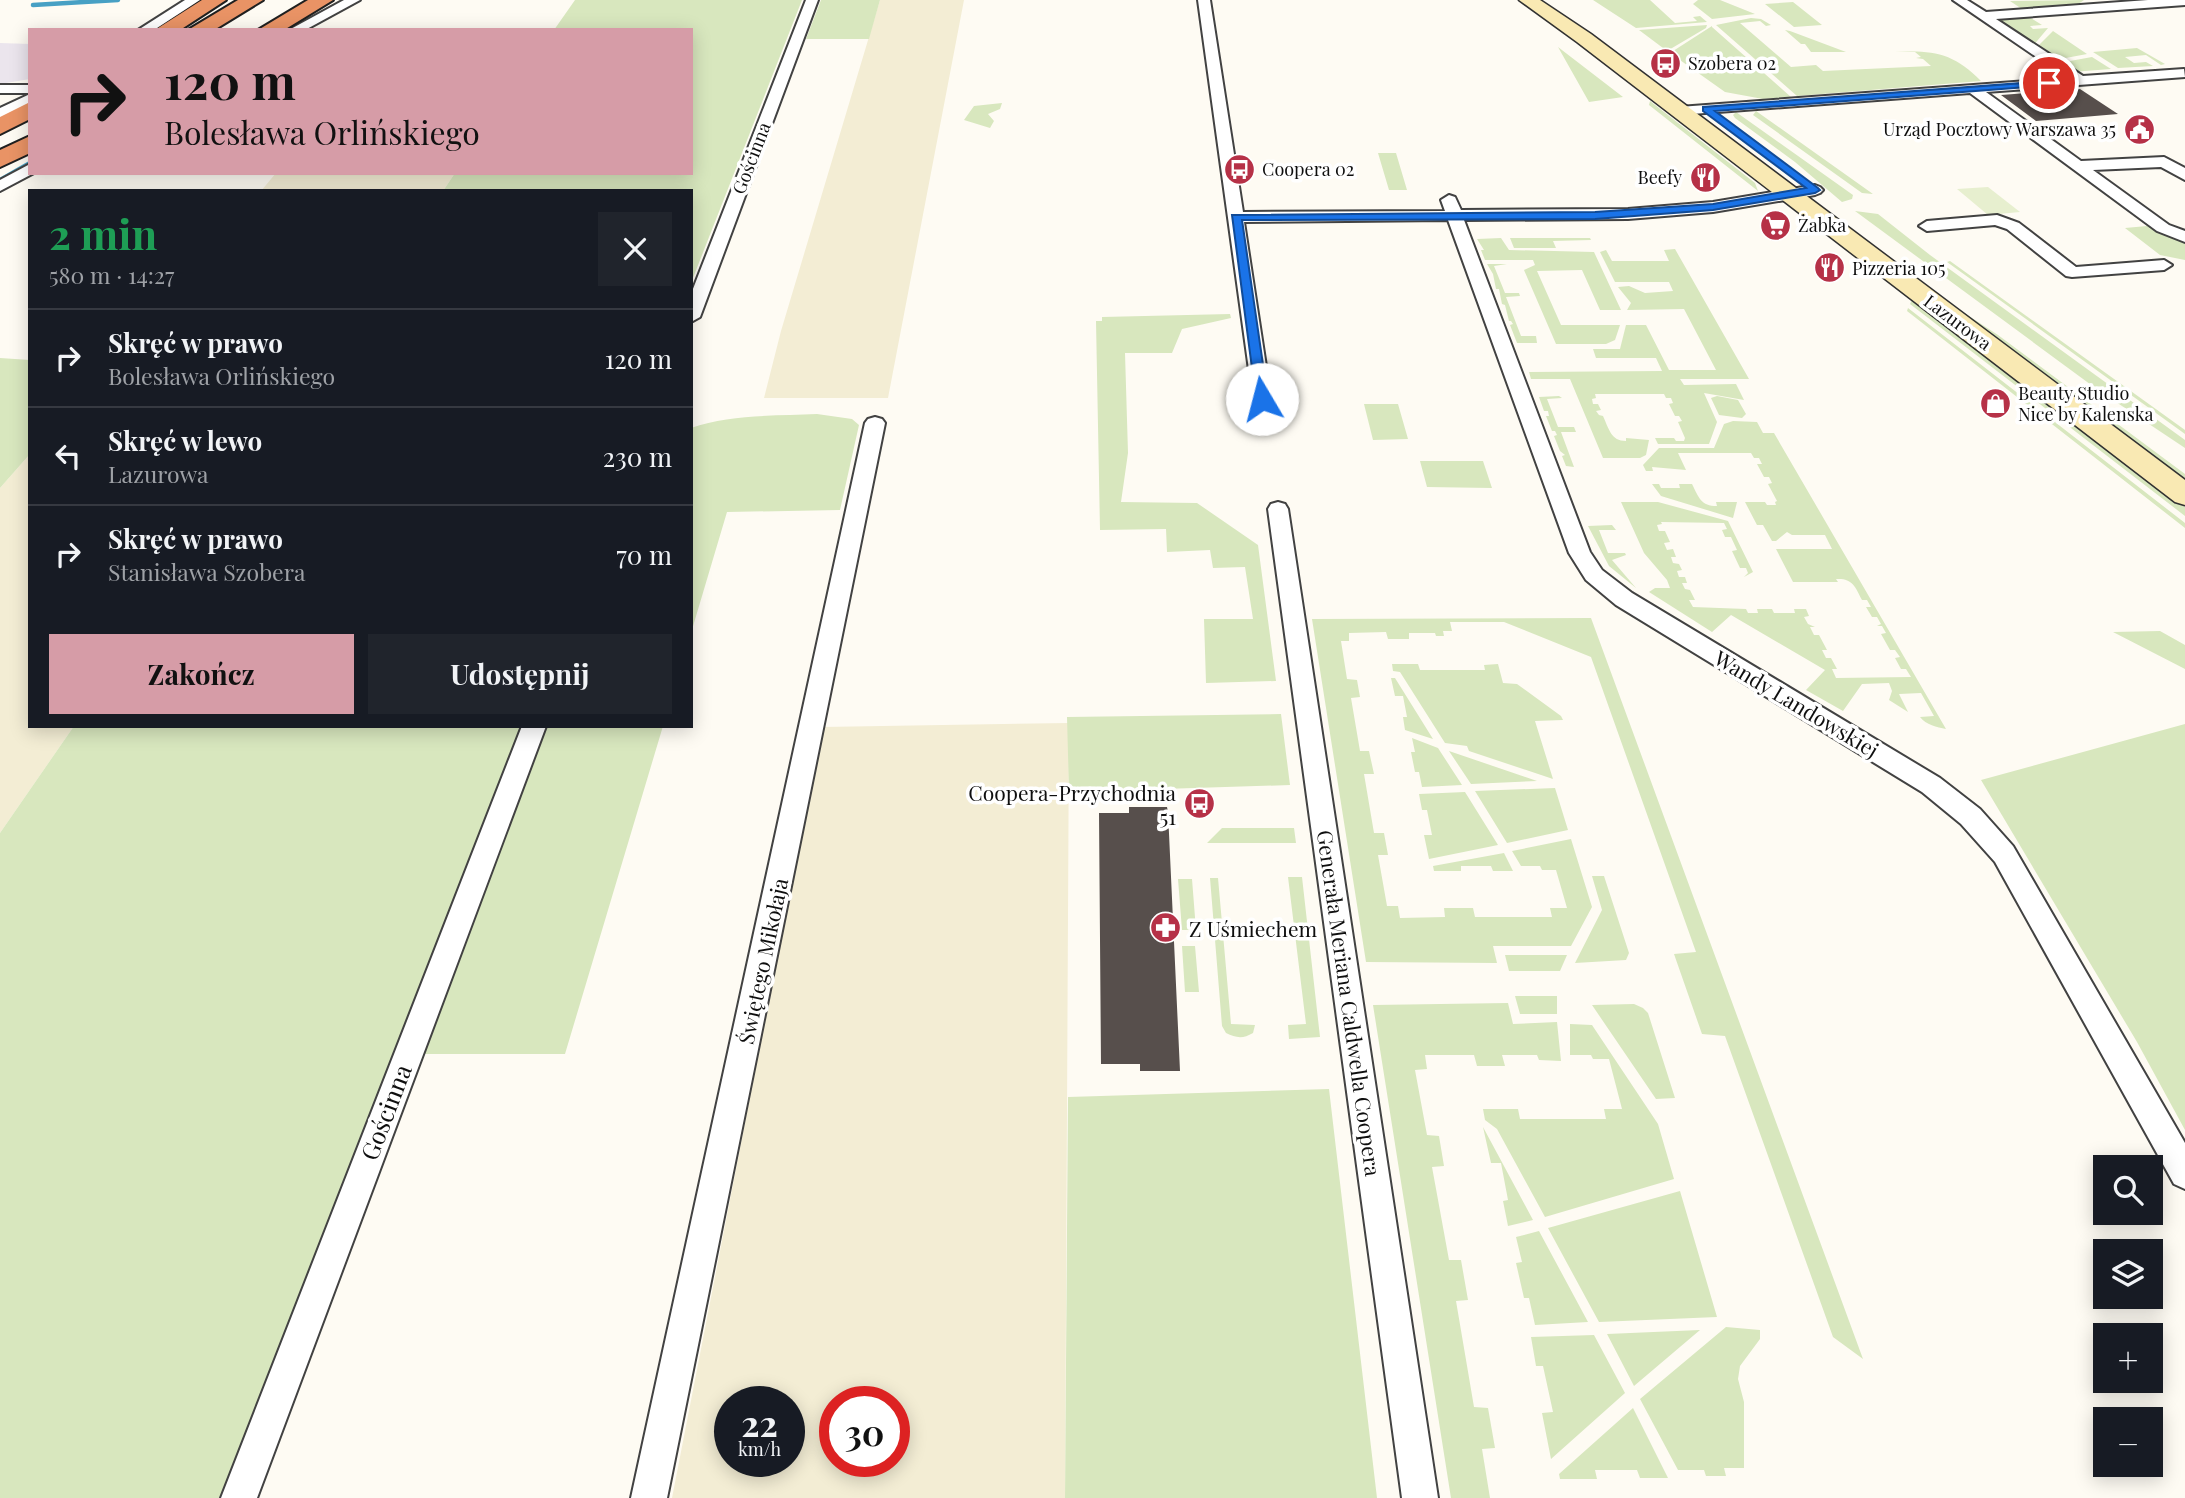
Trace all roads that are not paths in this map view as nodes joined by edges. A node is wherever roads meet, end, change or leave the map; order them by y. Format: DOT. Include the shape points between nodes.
graph roads {
  1 [pos="194,0"];
  2 [pos="216,0"];
  3 [pos="253,0"];
  4 [pos="287,0"];
  5 [pos="323,0"];
  6 [pos="354,0"];
  7 [pos="812,0"];
  8 [pos="1204,0"];
  9 [pos="1528,0"];
  10 [pos="1959,0"];
  11 [pos="2163,1"];
  12 [pos="2185,1"];
  13 [pos="1577,10"];
  14 [pos="1983,16"];
  15 [pos="148,28"];
  16 [pos="168,28"];
  17 [pos="202,28"];
  18 [pos="238,28"];
  19 [pos="272,28"];
  20 [pos="299,28"];
  21 [pos="2184,73"];
  22 [pos="2081,81"];
  23 [pos="0,89"];
  24 [pos="28,89"];
  25 [pos="1973,89"];
  26 [pos="28,99"];
  27 [pos="1706,109"];
  28 [pos="28,110"];
  29 [pos="1679,111"];
  30 [pos="0,114"];
  31 [pos="28,122"];
  32 [pos="0,127"];
  33 [pos="0,138"];
  34 [pos="28,144"];
  35 [pos="28,154"];
  36 [pos="0,160"];
  37 [pos="2077,166"];
  38 [pos="0,167"];
  39 [pos="28,170"];
  40 [pos="2185,175"];
  41 [pos="0,186"];
  42 [pos="1802,192"];
  43 [pos="1452,208"];
  44 [pos="1236,217"];
  45 [pos="1927,226"];
  46 [pos="2185,237"];
  47 [pos="2164,265"];
  48 [pos="693,312"];
  49 [pos="1262,399"];
  50 [pos="875,423"];
  51 [pos="2185,464"];
  52 [pos="2185,495"];
  53 [pos="1278,509"];
  54 [pos="533,728"];
  55 [pos="2185,1173"];
  56 [pos="239,1498"];
  57 [pos="649,1498"];
  58 [pos="1420,1498"];
  1 -- 15 [label="street"];
  2 -- 16 [label="highway"];
  3 -- 17 [label="highway"];
  4 -- 18 [label="highway"];
  5 -- 19 [label="highway"];
  6 -- 20 [label="street"];
  7 -- 48 [label="street, Gościnna"];
  8 -- 44 [label="street"];
  9 -- 29 [label="main road, Lazurowa"];
  10 -- 14 [label="street"];
  11 -- 12 [label="street"];
  11 -- 14 [label="street"];
  13 -- 27 [label="main road, Lazurowa"];
  14 -- 22 [label="street"];
  21 -- 22 [label="street"];
  22 -- 25 [label="street"];
  23 -- 24 [label="street"];
  25 -- 27 [label="street"];
  25 -- 37 [label="street"];
  26 -- 30 [label="street"];
  27 -- 29 [label="street"];
  27 -- 42 [label="main road, Lazurowa"];
  28 -- 32 [label="highway"];
  29 -- 42 [label="main road, Lazurowa"];
  31 -- 33 [label="highway"];
  34 -- 36 [label="highway"];
  35 -- 38 [label="highway"];
  37 -- 40 [label="street" via="2164,162"];
  37 -- 46 [label="street" via="2164,228"];
  39 -- 41 [label="street"];
  42 -- 43 [label="street" via="1651,213"];
  42 -- 51 [label="main road, Lazurowa"];
  42 -- 52 [label="main road, Lazurowa"];
  43 -- 44 [label="street"];
  43 -- 55 [label="street, Wandy Landowskiej" via="1580,552 1594,575 1624,599 1963,807 2004,854"];
  44 -- 49 [label="street"];
  45 -- 47 [label="street" via="1997,220 2012,226 2072,272"];
  50 -- 57 [label="street, Świętego Mikołaja"];
  53 -- 58 [label="street, Generała Meriana Caldwella Coopera"];
  54 -- 56 [label="street, Gościnna"];
}
